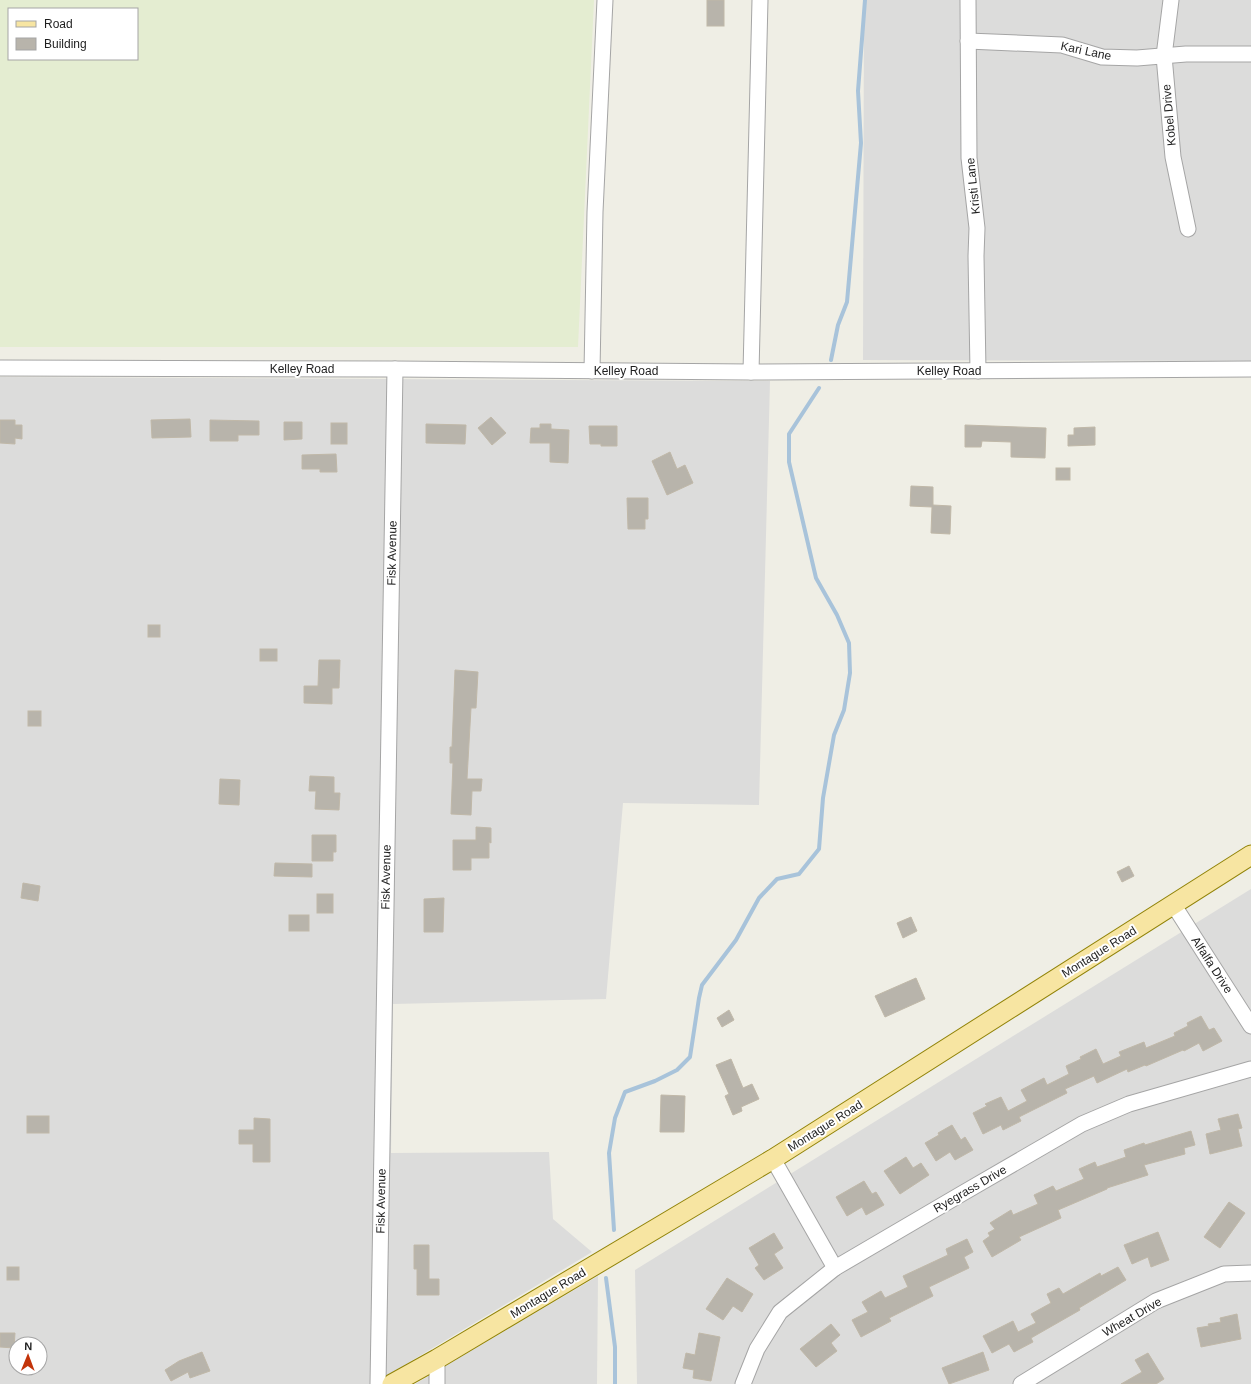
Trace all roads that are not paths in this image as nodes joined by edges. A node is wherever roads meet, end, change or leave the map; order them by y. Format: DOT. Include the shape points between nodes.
graph roads {
  1 [pos="605,0"];
  2 [pos="760,0"];
  3 [pos="968,0"];
  4 [pos="1171,0"];
  5 [pos="968,40"];
  6 [pos="1251,54"];
  7 [pos="1164,56"];
  8 [pos="1188,229"];
  9 [pos="0,368"];
  10 [pos="395,369"];
  11 [pos="1251,369"];
  12 [pos="592,371"];
  13 [pos="978,371"];
  14 [pos="751,372"];
  15 [pos="1251,855"];
  16 [pos="1173,904"];
  17 [pos="1251,1026"];
  18 [pos="1251,1069"];
  19 [pos="772,1159"];
  20 [pos="835,1268"];
  21 [pos="1251,1273"];
  22 [pos="437,1359"];
  23 [pos="378,1384"];
  24 [pos="392,1384"];
  25 [pos="438,1384"];
  26 [pos="743,1384"];
  27 [pos="1021,1384"];
  1 -- 12 [label="street" via="595,212"];
  2 -- 14 [label="street"];
  3 -- 5 [label="street, Kristi Lane"];
  4 -- 7 [label="street, Kobel Drive"];
  5 -- 7 [label="street, Kari Lane" via="1062,44 1102,57"];
  5 -- 13 [label="street, Kristi Lane" via="969,158 977,228"];
  6 -- 7 [label="street, Kari Lane"];
  7 -- 8 [label="street, Kobel Drive" via="1173,157"];
  9 -- 10 [label="street, Kelley Road"];
  10 -- 12 [label="street, Kelley Road"];
  10 -- 23 [label="street, Fisk Avenue"];
  11 -- 13 [label="street, Kelley Road"];
  12 -- 14 [label="street, Kelley Road"];
  13 -- 14 [label="street, Kelley Road"];
  15 -- 16 [label="main road, Montague Road"];
  16 -- 17 [label="street, Alfalfa Drive"];
  16 -- 19 [label="main road, Montague Road"];
  18 -- 20 [label="street, Ryegrass Drive" via="1129,1104 1082,1124"];
  19 -- 20 [label="street"];
  19 -- 22 [label="main road, Montague Road"];
  20 -- 26 [label="street, Ryegrass Drive" via="780,1312 757,1349"];
  21 -- 27 [label="street, Wheat Drive" via="1224,1274 1156,1301"];
  22 -- 24 [label="main road, Montague Road"];
  22 -- 25 [label="street"];
}
